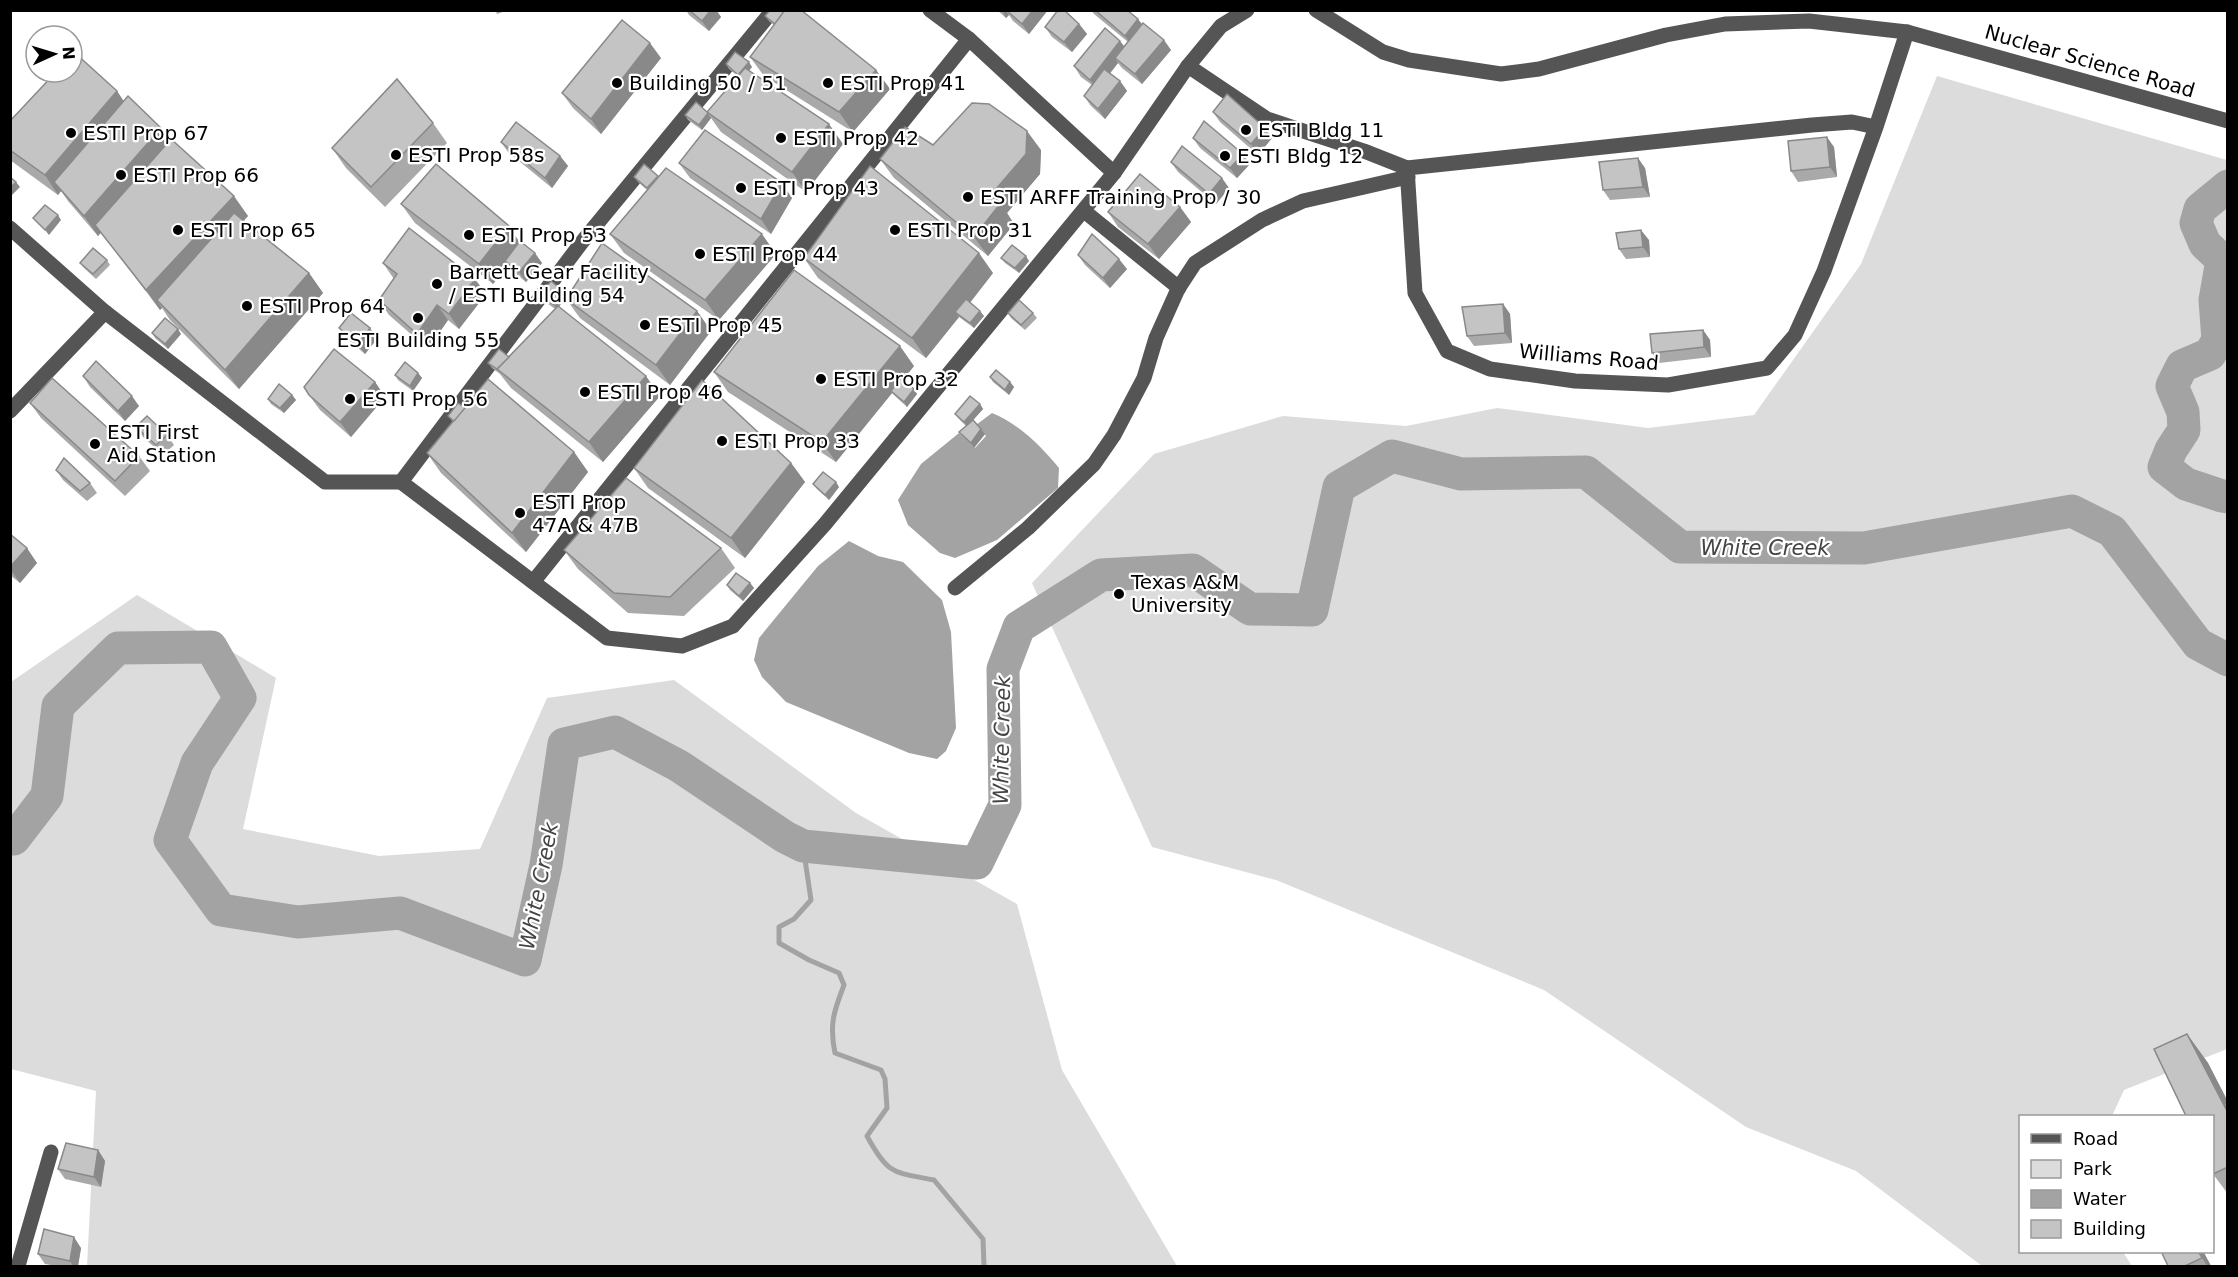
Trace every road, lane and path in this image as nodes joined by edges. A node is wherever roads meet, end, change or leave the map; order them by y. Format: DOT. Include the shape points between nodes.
graph roads {
  1 [pos="773,10"];
  2 [pos="930,10"];
  3 [pos="1246,10"];
  4 [pos="1316,10"];
  5 [pos="1907,32"];
  6 [pos="969,39"];
  7 [pos="1188,66"];
  8 [pos="2228,121"];
  9 [pos="1876,127"];
  10 [pos="1114,173"];
  11 [pos="1408,173"];
  12 [pos="1084,211"];
  13 [pos="10,228"];
  14 [pos="1179,288"];
  15 [pos="105,312"];
  16 [pos="10,411"];
  17 [pos="401,482"];
  18 [pos="533,582"];
  19 [pos="955,588"];
  20 [pos="51,1152"];
  21 [pos="18,1266"];
  1 -- 17 [label="street" via="582,242"];
  2 -- 6 [label="street"];
  3 -- 7 [label="street" via="1221,26"];
  4 -- 5 [label="street, Nuclear Science Road" via="1383,52 1409,60 1501,74 1539,69 1666,35 1725,24 1809,21"];
  5 -- 8 [label="street, Nuclear Science Road"];
  5 -- 9 [label="street, Williams Road"];
  6 -- 10 [label="street"];
  6 -- 18 [label="street"];
  7 -- 10 [label="street"];
  7 -- 11 [label="street" via="1267,119 1364,151"];
  9 -- 11 [label="street" via="1852,122 1812,125"];
  9 -- 11 [label="street, Williams Road" via="1824,271 1796,335 1767,369 1668,385 1575,381 1490,369 1447,351 1414,293"];
  10 -- 12 [label="street"];
  11 -- 14 [label="street" via="1303,201 1262,220 1195,263"];
  12 -- 14 [label="street"];
  12 -- 18 [label="street" via="832,516 733,626 682,646 607,638"];
  13 -- 15 [label="street"];
  14 -- 19 [label="street" via="1156,338 1144,378 1094,464 1028,528"];
  15 -- 16 [label="street"];
  15 -- 17 [label="street" via="325,482"];
  17 -- 18 [label="street"];
  20 -- 21 [label="street"];
}
